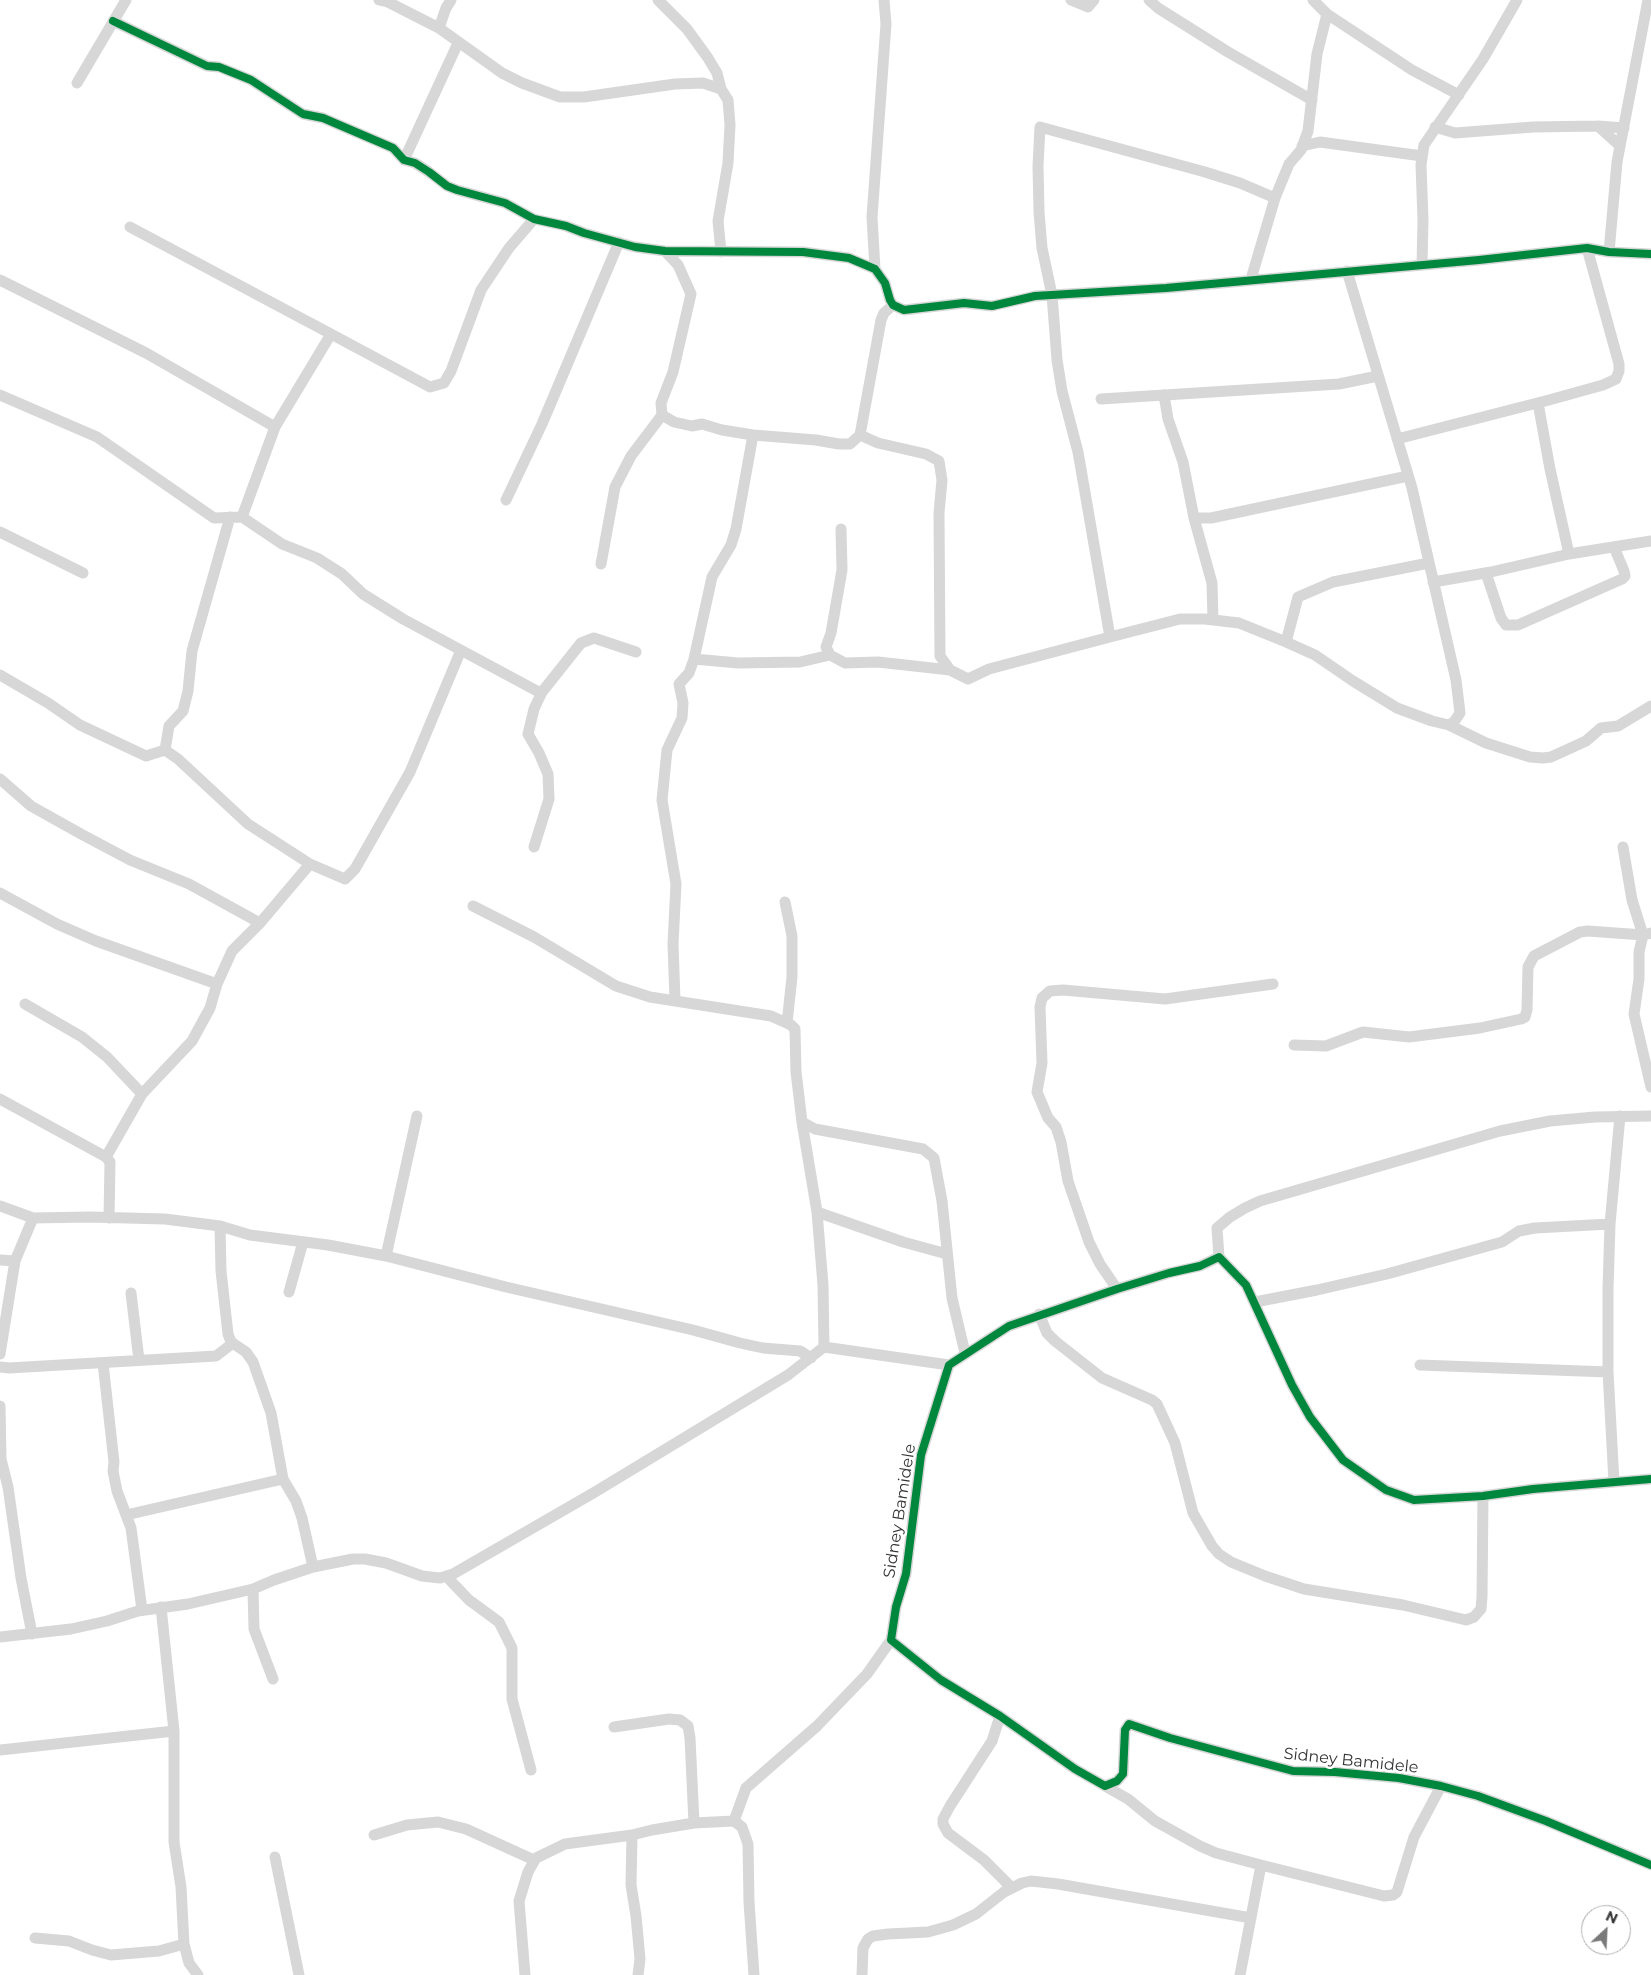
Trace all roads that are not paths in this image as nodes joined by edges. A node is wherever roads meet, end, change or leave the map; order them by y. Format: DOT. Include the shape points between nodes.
graph roads {
  1 [pos="126,0"];
  2 [pos="379,0"];
  3 [pos="451,0"];
  4 [pos="658,0"];
  5 [pos="884,0"];
  6 [pos="1071,0"];
  7 [pos="1094,0"];
  8 [pos="1149,0"];
  9 [pos="1313,0"];
  10 [pos="1648,0"];
  11 [pos="1515,1"];
  12 [pos="1327,14"];
  13 [pos="113,21"];
  14 [pos="439,28"];
  15 [pos="458,43"];
  16 [pos="76,83"];
  17 [pos="721,88"];
  18 [pos="1459,95"];
  19 [pos="1312,100"];
  20 [pos="1440,126"];
  21 [pos="1598,126"];
  22 [pos="1624,128"];
  23 [pos="1308,131"];
  24 [pos="1320,142"];
  25 [pos="1302,146"];
  26 [pos="1620,146"];
  27 [pos="1422,156"];
  28 [pos="404,160"];
  29 [pos="1274,198"];
  30 [pos="534,219"];
  31 [pos="130,227"];
  32 [pos="619,242"];
  33 [pos="1587,248"];
  34 [pos="665,251"];
  35 [pos="684,252"];
  36 [pos="721,252"];
  37 [pos="1609,252"];
  38 [pos="1651,254"];
  39 [pos="678,265"];
  40 [pos="1422,265"];
  41 [pos="875,269"];
  42 [pos="1347,271"];
  43 [pos="1251,279"];
  44 [pos="0,280"];
  45 [pos="1052,295"];
  46 [pos="893,305"];
  47 [pos="331,334"];
  48 [pos="1378,376"];
  49 [pos="0,395"];
  50 [pos="1164,395"];
  51 [pos="1101,399"];
  52 [pos="1538,403"];
  53 [pos="662,415"];
  54 [pos="275,427"];
  55 [pos="753,435"];
  56 [pos="860,435"];
  57 [pos="1397,439"];
  58 [pos="1408,476"];
  59 [pos="506,500"];
  60 [pos="236,517"];
  61 [pos="1194,518"];
  62 [pos="840,529"];
  63 [pos="0,532"];
  64 [pos="1651,541"];
  65 [pos="1614,547"];
  66 [pos="1569,554"];
  67 [pos="1429,563"];
  68 [pos="601,564"];
  69 [pos="83,573"];
  70 [pos="1486,573"];
  71 [pos="1433,582"];
  72 [pos="1213,620"];
  73 [pos="1110,637"];
  74 [pos="1286,642"];
  75 [pos="461,650"];
  76 [pos="636,652"];
  77 [pos="830,655"];
  78 [pos="694,659"];
  79 [pos="950,670"];
  80 [pos="0,675"];
  81 [pos="542,692"];
  82 [pos="1651,706"];
  83 [pos="1453,721"];
  84 [pos="165,750"];
  85 [pos="0,779"];
  86 [pos="534,847"];
  87 [pos="1623,847"];
  88 [pos="310,864"];
  89 [pos="0,893"];
  90 [pos="785,902"];
  91 [pos="473,906"];
  92 [pos="260,923"];
  93 [pos="1647,934"];
  94 [pos="217,984"];
  95 [pos="1273,984"];
  96 [pos="675,1000"];
  97 [pos="25,1004"];
  98 [pos="787,1023"];
  99 [pos="1294,1045"];
  100 [pos="1651,1087"];
  101 [pos="142,1094"];
  102 [pos="0,1099"];
  103 [pos="1651,1111"];
  104 [pos="417,1116"];
  105 [pos="1620,1116"];
  106 [pos="1651,1116"];
  107 [pos="802,1122"];
  108 [pos="815,1129"];
  109 [pos="804,1138"];
  110 [pos="106,1157"];
  111 [pos="0,1206"];
  112 [pos="817,1212"];
  113 [pos="33,1218"];
  114 [pos="108,1218"];
  115 [pos="1610,1224"];
  116 [pos="220,1226"];
  117 [pos="303,1242"];
  118 [pos="947,1254"];
  119 [pos="386,1256"];
  120 [pos="1219,1256"];
  121 [pos="0,1260"];
  122 [pos="15,1261"];
  123 [pos="1117,1289"];
  124 [pos="289,1292"];
  125 [pos="131,1294"];
  126 [pos="1255,1302"];
  127 [pos="1039,1314"];
  128 [pos="233,1344"];
  129 [pos="824,1347"];
  130 [pos="965,1353"];
  131 [pos="0,1354"];
  132 [pos="811,1358"];
  133 [pos="139,1360"];
  134 [pos="103,1363"];
  135 [pos="949,1365"];
  136 [pos="1420,1365"];
  137 [pos="0,1367"];
  138 [pos="1608,1372"];
  139 [pos="0,1406"];
  140 [pos="283,1479"];
  141 [pos="1651,1479"];
  142 [pos="1614,1482"];
  143 [pos="1483,1496"];
  144 [pos="126,1515"];
  145 [pos="313,1567"];
  146 [pos="446,1576"];
  147 [pos="253,1589"];
  148 [pos="161,1607"];
  149 [pos="142,1610"];
  150 [pos="32,1634"];
  151 [pos="0,1637"];
  152 [pos="891,1640"];
  153 [pos="273,1679"];
  154 [pos="1000,1716"];
  155 [pos="614,1727"];
  156 [pos="174,1731"];
  157 [pos="0,1750"];
  158 [pos="531,1770"];
  159 [pos="1105,1786"];
  160 [pos="1441,1786"];
  161 [pos="734,1821"];
  162 [pos="694,1824"];
  163 [pos="374,1835"];
  164 [pos="632,1835"];
  165 [pos="275,1857"];
  166 [pos="534,1860"];
  167 [pos="1261,1865"];
  168 [pos="1651,1865"];
  169 [pos="1011,1887"];
  170 [pos="1252,1918"];
  171 [pos="35,1938"];
  172 [pos="184,1944"];
  173 [pos="198,1975"];
  174 [pos="299,1975"];
  175 [pos="525,1975"];
  176 [pos="638,1975"];
  177 [pos="754,1975"];
  178 [pos="862,1975"];
  179 [pos="1240,1975"];
  1 -- 13 [label="street"];
  2 -- 14 [label="street"];
  3 -- 14 [label="street"];
  4 -- 17 [label="street" via="687,29 708,58"];
  5 -- 41 [label="street" via="886,24 872,217"];
  6 -- 7 [label="street" via="1088,7"];
  8 -- 19 [label="street" via="1185,26"];
  9 -- 12 [label="street"];
  10 -- 22 [label="street"];
  11 -- 18 [label="street"];
  12 -- 18 [label="street" via="1412,70"];
  12 -- 19 [label="street" via="1317,54"];
  13 -- 16 [label="street"];
  13 -- 28 [label="street" via="207,66 219,67 251,80 297,111 323,118 393,148"];
  14 -- 15 [label="street"];
  15 -- 17 [label="street" via="502,73 560,97 584,97 675,84 703,83"];
  15 -- 28 [label="street"];
  17 -- 36 [label="street" via="728,100 730,125 728,163 718,221"];
  18 -- 20 [label="street"];
  19 -- 23 [label="street"];
  20 -- 21 [label="street" via="1456,133"];
  20 -- 27 [label="street" via="1424,145"];
  21 -- 22 [label="street"];
  21 -- 26 [label="street"];
  22 -- 26 [label="street"];
  23 -- 24 [label="street"];
  23 -- 25 [label="street"];
  24 -- 25 [label="street"];
  24 -- 27 [label="street"];
  25 -- 29 [label="street" via="1289,164"];
  26 -- 37 [label="street"];
  27 -- 40 [label="street"];
  28 -- 30 [label="street" via="429,172 447,186 505,202"];
  29 -- 43 [label="street"];
  29 -- 45 [label="street" via="1205,172 1040,127 1040,221"];
  30 -- 32 [label="street"];
  30 -- 47 [label="street" via="520,233 481,290 444,383 430,387"];
  31 -- 47 [label="street"];
  32 -- 34 [label="street"];
  32 -- 59 [label="street"];
  33 -- 37 [label="street"];
  33 -- 40 [label="street"];
  33 -- 52 [label="street" via="1619,371 1616,379 1603,385"];
  34 -- 35 [label="street"];
  34 -- 39 [label="street"];
  35 -- 36 [label="street"];
  35 -- 39 [label="street"];
  36 -- 41 [label="street" via="803,252 849,258"];
  37 -- 38 [label="street"];
  39 -- 53 [label="street" via="691,294 673,372 661,403"];
  40 -- 42 [label="street"];
  41 -- 46 [label="street"];
  42 -- 43 [label="street"];
  42 -- 48 [label="street"];
  43 -- 45 [label="street"];
  44 -- 54 [label="street" via="146,353"];
  45 -- 46 [label="street" via="992,306 964,303 904,310"];
  45 -- 73 [label="street" via="1056,360 1078,452"];
  46 -- 56 [label="street" via="884,313 878,330"];
  47 -- 54 [label="street"];
  48 -- 50 [label="street" via="1339,384"];
  48 -- 57 [label="street"];
  49 -- 60 [label="street" via="97,437 214,518"];
  50 -- 51 [label="street"];
  50 -- 61 [label="street" via="1168,419 1183,462"];
  52 -- 57 [label="street"];
  52 -- 66 [label="street"];
  53 -- 55 [label="street" via="692,426 702,424"];
  53 -- 68 [label="street" via="631,456 615,487"];
  54 -- 60 [label="street"];
  55 -- 56 [label="street" via="846,444"];
  55 -- 78 [label="street" via="736,529 712,577"];
  56 -- 79 [label="street" via="878,443 934,457 940,463 940,656"];
  57 -- 58 [label="street"];
  58 -- 61 [label="street" via="1220,516"];
  58 -- 67 [label="street"];
  60 -- 75 [label="street" via="282,544 317,558 368,597"];
  60 -- 84 [label="street" via="192,651 184,710 169,726"];
  61 -- 72 [label="street" via="1212,583"];
  62 -- 77 [label="street" via="842,570 826,647"];
  63 -- 69 [label="street"];
  64 -- 65 [label="street"];
  65 -- 66 [label="street"];
  65 -- 70 [label="street" via="1624,571 1622,579 1518,625 1506,625 1501,618"];
  66 -- 70 [label="street"];
  67 -- 71 [label="street"];
  67 -- 74 [label="street" via="1333,582 1298,596"];
  70 -- 71 [label="street"];
  71 -- 83 [label="street" via="1460,704 1460,713"];
  72 -- 73 [label="street" via="1190,618"];
  72 -- 74 [label="street" via="1239,623"];
  73 -- 79 [label="street" via="989,670 968,679"];
  74 -- 83 [label="street" via="1315,655 1397,708 1432,721"];
  75 -- 81 [label="street"];
  75 -- 88 [label="street" via="410,772 355,870 345,879"];
  76 -- 81 [label="street" via="594,638 581,643"];
  77 -- 78 [label="street" via="800,662 738,663"];
  77 -- 79 [label="street" via="845,664 878,662"];
  78 -- 96 [label="street" via="690,673 679,684 682,718 667,750 662,800 676,884"];
  80 -- 84 [label="street" via="80,725 146,756"];
  81 -- 86 [label="street" via="528,734 548,774 549,799"];
  82 -- 83 [label="street" via="1618,726 1601,728 1586,741 1543,758 1486,743 1461,731"];
  84 -- 88 [label="street" via="248,824"];
  85 -- 92 [label="street" via="31,806 81,834 130,860 189,884"];
  87 -- 93 [label="street" via="1632,900"];
  88 -- 92 [label="street"];
  89 -- 94 [label="street" via="96,941"];
  90 -- 98 [label="street" via="792,936"];
  91 -- 96 [label="street" via="534,937 607,982 650,997"];
  92 -- 94 [label="street" via="232,951"];
  93 -- 99 [label="street" via="1580,932 1534,956 1528,967 1528,1010 1521,1019 1427,1035 1363,1032 1326,1046"];
  93 -- 100 [label="street" via="1639,952 1634,1014"];
  94 -- 101 [label="street" via="210,1008 192,1041"];
  95 -- 123 [label="street" via="1165,999 1063,990 1050,991 1042,998 1042,1063 1037,1092 1048,1118 1056,1127 1068,1180 1088,1242"];
  96 -- 98 [label="street" via="771,1016"];
  97 -- 101 [label="street" via="82,1037 107,1057"];
  98 -- 107 [label="street" via="795,1029 797,1037 796,1072"];
  101 -- 110 [label="street"];
  102 -- 110 [label="street"];
  103 -- 106 [label="street"];
  104 -- 119 [label="street"];
  105 -- 106 [label="street"];
  105 -- 115 [label="street"];
  105 -- 120 [label="street" via="1550,1121 1500,1131 1260,1201 1230,1217 1218,1228"];
  107 -- 108 [label="street"];
  107 -- 109 [label="street"];
  108 -- 109 [label="street"];
  108 -- 118 [label="street" via="928,1151 938,1170"];
  109 -- 112 [label="street"];
  110 -- 114 [label="street" via="110,1162"];
  111 -- 113 [label="street"];
  112 -- 118 [label="street"];
  112 -- 129 [label="street"];
  113 -- 114 [label="street"];
  113 -- 122 [label="street"];
  114 -- 116 [label="street" via="165,1219"];
  115 -- 126 [label="street" via="1519,1231 1502,1242 1387,1274"];
  115 -- 138 [label="street"];
  116 -- 117 [label="street" via="250,1235"];
  116 -- 128 [label="street" via="221,1271 228,1334"];
  117 -- 119 [label="street"];
  117 -- 124 [label="street"];
  118 -- 130 [label="street" via="952,1298"];
  119 -- 132 [label="street" via="740,1343 800,1351"];
  120 -- 123 [label="street" via="1200,1266"];
  120 -- 126 [label="street" via="1246,1285"];
  121 -- 122 [label="street"];
  122 -- 131 [label="street"];
  123 -- 127 [label="street"];
  125 -- 133 [label="street"];
  126 -- 143 [label="street" via="1310,1418 1343,1460 1386,1490 1414,1500"];
  127 -- 130 [label="street" via="1009,1326"];
  127 -- 143 [label="street" via="1051,1337 1102,1378 1157,1404 1175,1443 1193,1512 1212,1546 1231,1562 1265,1576 1304,1589 1403,1605 1466,1620 1481,1609"];
  128 -- 133 [label="street" via="216,1356"];
  128 -- 140 [label="street" via="246,1352 253,1362 271,1413"];
  129 -- 132 [label="street"];
  129 -- 135 [label="street"];
  130 -- 135 [label="street"];
  132 -- 146 [label="street" via="690,1435"];
  133 -- 134 [label="street"];
  134 -- 137 [label="street"];
  134 -- 144 [label="street" via="113,1471"];
  135 -- 152 [label="street, Sidney Bamidele" via="921,1455 906,1574"];
  136 -- 138 [label="street"];
  138 -- 142 [label="street"];
  139 -- 150 [label="street" via="2,1459"];
  140 -- 144 [label="street"];
  140 -- 145 [label="street" via="302,1518"];
  141 -- 142 [label="street"];
  142 -- 143 [label="street"];
  144 -- 149 [label="street"];
  145 -- 146 [label="street" via="365,1559 422,1576"];
  145 -- 147 [label="street"];
  146 -- 158 [label="street" via="469,1600 499,1622 512,1648 512,1699"];
  147 -- 148 [label="street"];
  147 -- 153 [label="street" via="254,1629"];
  148 -- 149 [label="street"];
  148 -- 156 [label="street"];
  149 -- 150 [label="street" via="98,1624"];
  150 -- 151 [label="street"];
  152 -- 154 [label="street" via="941,1680"];
  152 -- 161 [label="street" via="867,1674 817,1726 746,1788"];
  154 -- 159 [label="street"];
  154 -- 169 [label="street" via="992,1741 950,1806 943,1824 948,1833 984,1860"];
  155 -- 162 [label="street" via="669,1719 680,1720 688,1726"];
  156 -- 157 [label="street"];
  156 -- 172 [label="street" via="174,1842 181,1887"];
  159 -- 160 [label="street, Sidney Bamidele" via="1123,1774 1125,1730 1129,1724 1293,1771 1399,1778"];
  159 -- 167 [label="street" via="1128,1799 1155,1821 1200,1846"];
  160 -- 167 [label="street" via="1414,1837 1397,1892 1393,1895 1384,1896"];
  160 -- 168 [label="street, Sidney Bamidele" via="1537,1818"];
  161 -- 162 [label="street"];
  161 -- 177 [label="street" via="742,1827 748,1844"];
  162 -- 164 [label="street"];
  163 -- 166 [label="street" via="407,1825 438,1822 466,1829"];
  164 -- 166 [label="street" via="565,1844"];
  164 -- 176 [label="street" via="630,1885 640,1959"];
  165 -- 174 [label="street"];
  166 -- 175 [label="street" via="519,1902"];
  167 -- 170 [label="street"];
  169 -- 170 [label="street" via="1031,1881 1058,1884"];
  169 -- 178 [label="street" via="976,1914 953,1925 928,1932 888,1934 868,1939 863,1948"];
  170 -- 179 [label="street"];
  171 -- 172 [label="street" via="69,1941 111,1955 159,1951"];
  172 -- 173 [label="street"];
}
